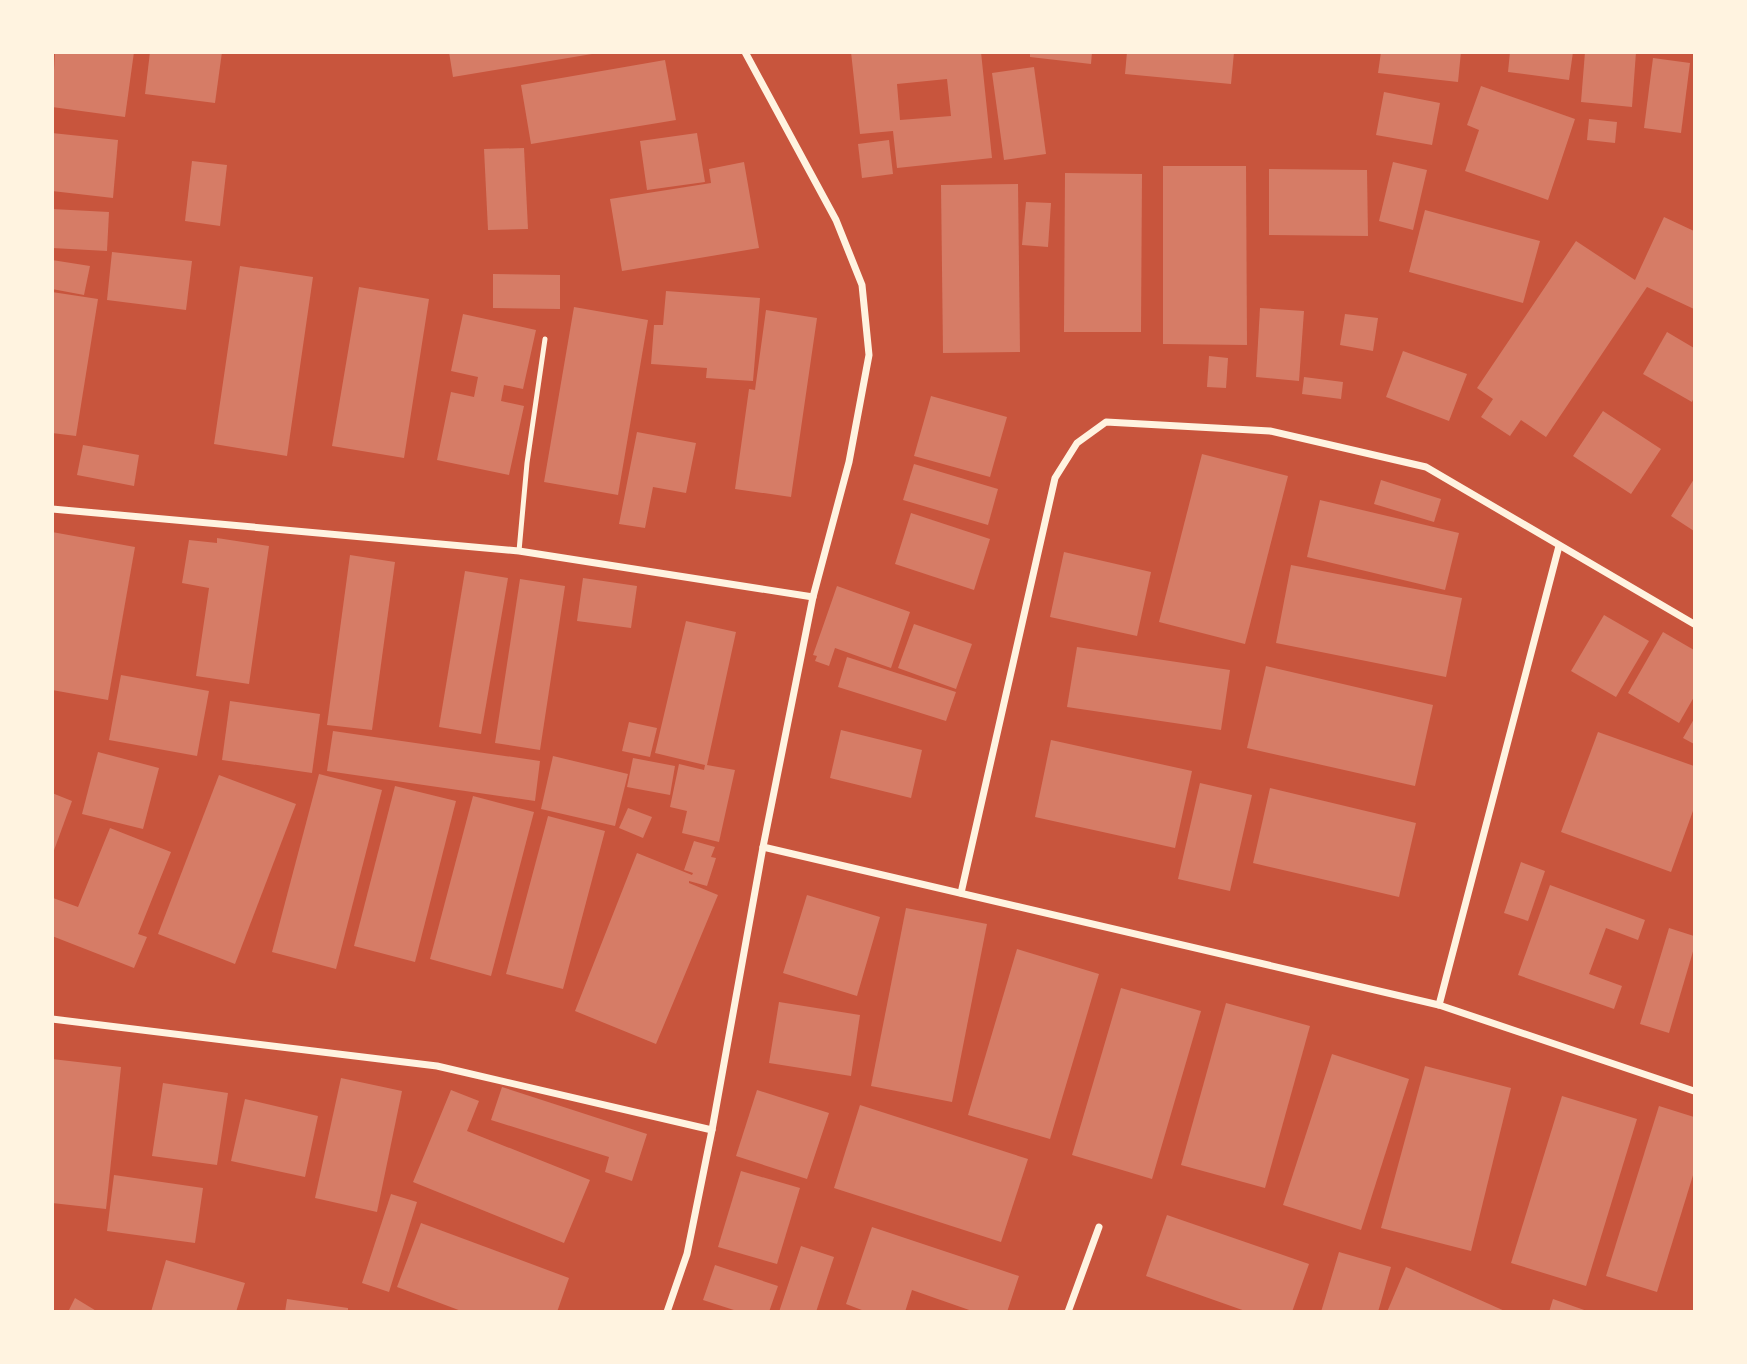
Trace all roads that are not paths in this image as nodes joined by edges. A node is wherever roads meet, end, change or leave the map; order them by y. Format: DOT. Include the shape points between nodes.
graph roads {
  1 [pos="745,52"];
  2 [pos="544,339"];
  3 [pos="52,509"];
  4 [pos="1559,546"];
  5 [pos="519,551"];
  6 [pos="813,597"];
  7 [pos="1695,624"];
  8 [pos="763,848"];
  9 [pos="961,892"];
  10 [pos="1439,1005"];
  11 [pos="52,1019"];
  12 [pos="1695,1091"];
  13 [pos="712,1130"];
  14 [pos="1099,1227"];
  15 [pos="667,1311"];
  16 [pos="1068,1311"];
  1 -- 6 [label="street" via="836,220 862,285 869,355 849,462"];
  2 -- 5 [label="lane"];
  3 -- 5 [label="street"];
  4 -- 7 [label="street"];
  4 -- 9 [label="street" via="1426,467 1270,431 1107,422 1077,443 1055,478"];
  4 -- 10 [label="street"];
  5 -- 6 [label="street"];
  6 -- 8 [label="street"];
  8 -- 9 [label="street"];
  8 -- 13 [label="street"];
  9 -- 10 [label="street"];
  10 -- 12 [label="street"];
  11 -- 13 [label="street" via="437,1066"];
  13 -- 15 [label="street" via="687,1254"];
  14 -- 16 [label="street"];
}
